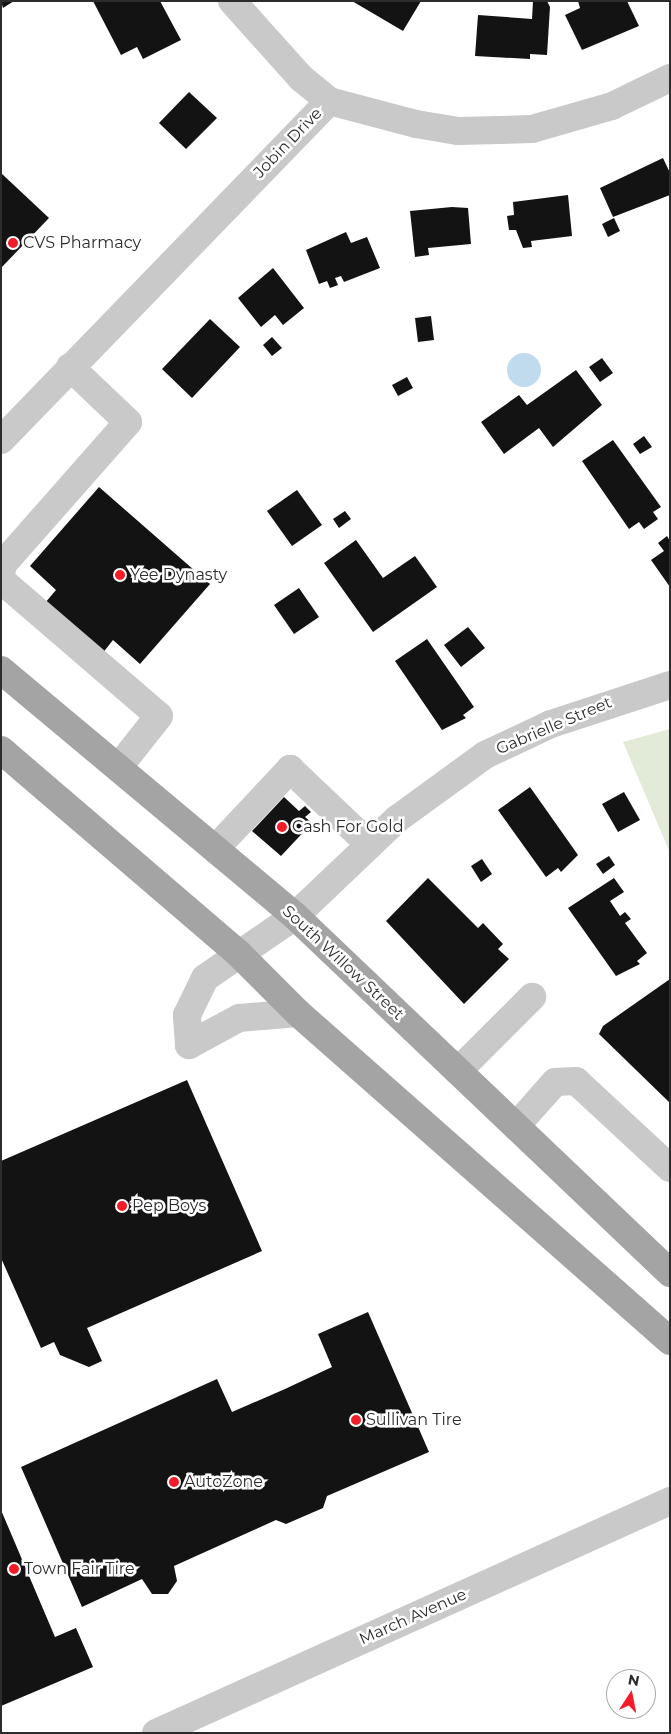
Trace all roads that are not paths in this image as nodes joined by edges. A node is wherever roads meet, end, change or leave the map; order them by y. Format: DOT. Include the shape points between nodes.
graph roads {
  1 [pos="232,1"];
  2 [pos="670,78"];
  3 [pos="329,101"];
  4 [pos="70,367"];
  5 [pos="1,440"];
  6 [pos="1,575"];
  7 [pos="1,580"];
  8 [pos="1,670"];
  9 [pos="670,685"];
  10 [pos="1,750"];
  11 [pos="118,768"];
  12 [pos="370,845"];
  13 [pos="215,849"];
  14 [pos="295,916"];
  15 [pos="239,954"];
  16 [pos="532,997"];
  17 [pos="298,1013"];
  18 [pos="458,1071"];
  19 [pos="516,1126"];
  20 [pos="670,1168"];
  21 [pos="670,1273"];
  22 [pos="670,1341"];
  23 [pos="670,1501"];
  24 [pos="156,1733"];
  1 -- 3 [label="street" via="302,78"];
  2 -- 3 [label="street, Jobin Drive" via="569,120 495,132 416,124"];
  3 -- 4 [label="street, Jobin Drive"];
  4 -- 5 [label="street, Jobin Drive"];
  4 -- 6 [label="street" via="128,422 3,564"];
  7 -- 11 [label="street" via="159,716"];
  8 -- 11 [label="main road, South Willow Street"];
  9 -- 12 [label="street, Gabrielle Street" via="551,724 485,756 397,819"];
  10 -- 15 [label="main road"];
  11 -- 13 [label="main road, South Willow Street"];
  12 -- 13 [label="street" via="290,769"];
  12 -- 14 [label="street, Gabrielle Street"];
  13 -- 14 [label="main road, South Willow Street"];
  14 -- 15 [label="street, Gabrielle Street"];
  14 -- 18 [label="main road, South Willow Street"];
  15 -- 17 [label="main road"];
  15 -- 17 [label="street, Gabrielle Street" via="205,978 187,1015 189,1045 239,1018"];
  16 -- 18 [label="street"];
  17 -- 22 [label="main road"];
  18 -- 19 [label="main road, South Willow Street"];
  19 -- 20 [label="street" via="555,1082 576,1081"];
  19 -- 21 [label="main road, South Willow Street"];
  23 -- 24 [label="street, March Avenue"];
}
